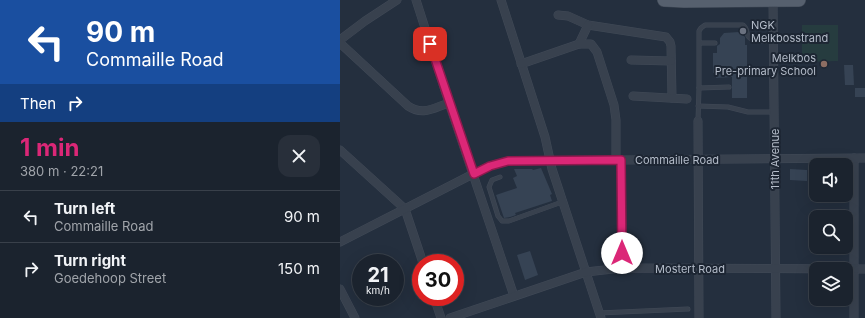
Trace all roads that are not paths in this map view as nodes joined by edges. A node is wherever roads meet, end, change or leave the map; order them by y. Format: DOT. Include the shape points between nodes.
graph roads {
  1 [pos="397,0"];
  2 [pos="416,0"];
  3 [pos="501,0"];
  4 [pos="664,0"];
  5 [pos="773,0"];
  6 [pos="799,0"];
  7 [pos="558,15"];
  8 [pos="588,25"];
  9 [pos="340,41"];
  10 [pos="773,41"];
  11 [pos="700,43"];
  12 [pos="715,43"];
  13 [pos="579,44"];
  14 [pos="632,60"];
  15 [pos="671,61"];
  16 [pos="521,64"];
  17 [pos="729,87"];
  18 [pos="699,88"];
  19 [pos="632,96"];
  20 [pos="672,98"];
  21 [pos="686,99"];
  22 [pos="449,103"];
  23 [pos="698,106"];
  24 [pos="775,112"];
  25 [pos="698,121"];
  26 [pos="340,150"];
  27 [pos="854,158"];
  28 [pos="865,158"];
  29 [pos="775,159"];
  30 [pos="619,160"];
  31 [pos="698,160"];
  32 [pos="551,161"];
  33 [pos="474,174"];
  34 [pos="500,177"];
  35 [pos="562,202"];
  36 [pos="405,209"];
  37 [pos="340,242"];
  38 [pos="420,254"];
  39 [pos="622,268"];
  40 [pos="776,268"];
  41 [pos="698,269"];
  42 [pos="854,269"];
  43 [pos="865,269"];
  44 [pos="586,272"];
  45 [pos="340,289"];
  46 [pos="514,296"];
  47 [pos="437,306"];
  48 [pos="688,309"];
  49 [pos="600,315"];
  50 [pos="355,318"];
  51 [pos="441,318"];
  52 [pos="450,318"];
  53 [pos="699,318"];
  54 [pos="776,318"];
  55 [pos="854,318"];
  1 -- 9 [label="street"];
  2 -- 22 [label="street"];
  3 -- 16 [label="street"];
  4 -- 5 [label="main road"];
  5 -- 6 [label="main road"];
  5 -- 10 [label="street, 11th Avenue"];
  7 -- 8 [label="street" via="568,16"];
  8 -- 13 [label="street"];
  8 -- 15 [label="street" via="666,37 671,46"];
  9 -- 22 [label="street" via="415,110 421,112"];
  10 -- 11 [label="lane" via="755,41 748,36 745,27 739,24 702,26 699,31"];
  10 -- 24 [label="street, 11th Avenue"];
  11 -- 12 [label="lane"];
  11 -- 18 [label="lane"];
  13 -- 16 [label="street"];
  13 -- 30 [label="street" via="590,44 597,52 614,105"];
  14 -- 15 [label="street"];
  15 -- 20 [label="street"];
  16 -- 32 [label="street"];
  17 -- 18 [label="lane"];
  18 -- 23 [label="lane"];
  19 -- 20 [label="street"];
  20 -- 21 [label="street"];
  22 -- 33 [label="street"];
  23 -- 24 [label="lane" via="728,106 748,112"];
  23 -- 25 [label="lane"];
  24 -- 29 [label="street, 11th Avenue"];
  25 -- 31 [label="street"];
  26 -- 36 [label="street"];
  27 -- 28 [label="street, Commaille Road"];
  27 -- 29 [label="street, Commaille Road"];
  27 -- 42 [label="street"];
  29 -- 31 [label="street, Commaille Road"];
  29 -- 40 [label="street, 11th Avenue"];
  30 -- 31 [label="street, Commaille Road"];
  30 -- 32 [label="street, Commaille Road"];
  30 -- 39 [label="street"];
  31 -- 41 [label="street"];
  32 -- 33 [label="street, Commaille Road" via="508,161"];
  32 -- 35 [label="street"];
  33 -- 36 [label="street, Commaille Road"];
  33 -- 46 [label="street"];
  34 -- 35 [label="lane" via="492,180 489,187 502,221"];
  35 -- 44 [label="street"];
  36 -- 37 [label="street, Commaille Road"];
  36 -- 38 [label="street"];
  39 -- 41 [label="street, Mostert Road"];
  39 -- 44 [label="street, Mostert Road"];
  40 -- 41 [label="street, Mostert Road"];
  40 -- 42 [label="street, Mostert Road"];
  40 -- 54 [label="street, 11th Avenue"];
  41 -- 53 [label="street"];
  42 -- 43 [label="street, Mostert Road"];
  42 -- 55 [label="street"];
  44 -- 46 [label="street, Mostert Road"];
  44 -- 49 [label="street"];
  45 -- 50 [label="street"];
  46 -- 52 [label="street, Mostert Road"];
  47 -- 51 [label="street"];
  48 -- 49 [label="lane"];
}
